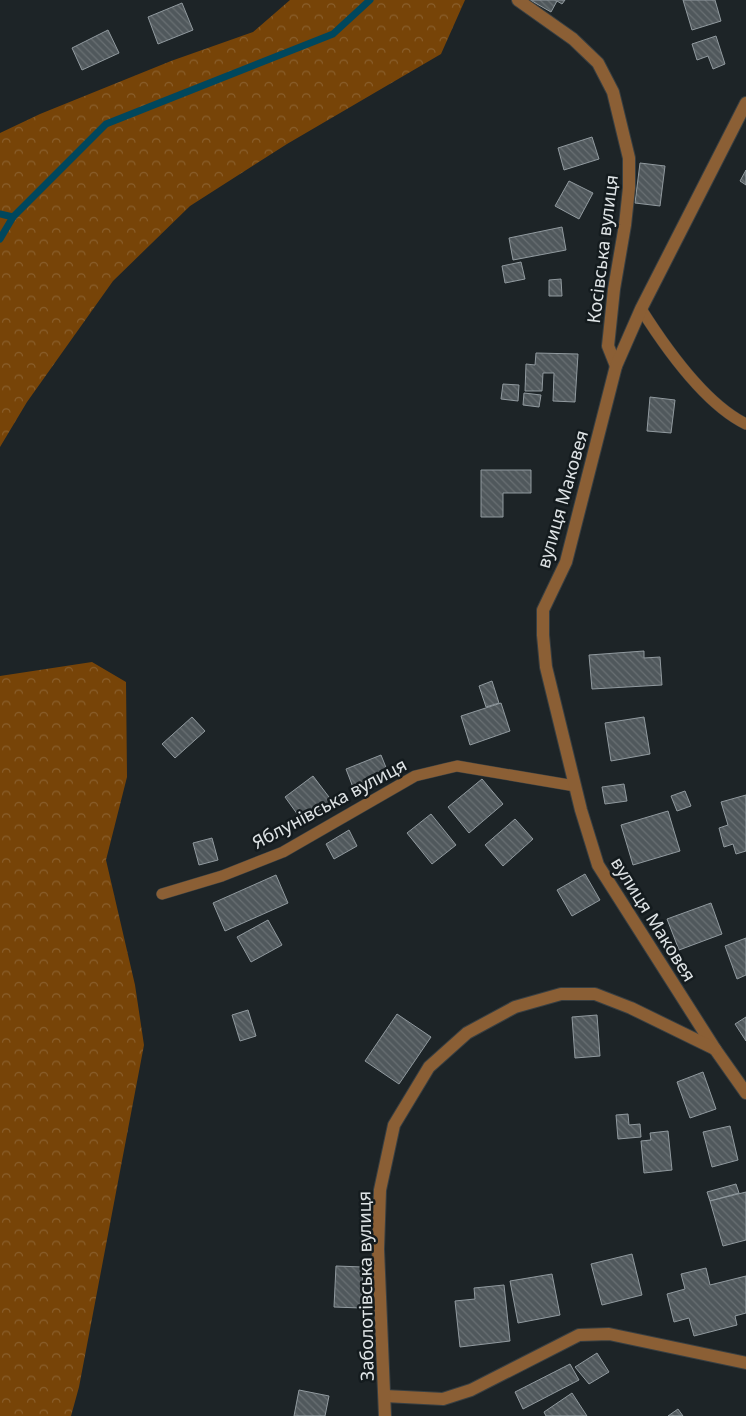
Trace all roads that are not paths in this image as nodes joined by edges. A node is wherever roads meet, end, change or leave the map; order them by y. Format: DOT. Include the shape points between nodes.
graph roads {
  1 [pos="518,0"];
  2 [pos="746,103"];
  3 [pos="641,309"];
  4 [pos="616,366"];
  5 [pos="746,424"];
  6 [pos="575,786"];
  7 [pos="162,894"];
  8 [pos="715,1049"];
  9 [pos="746,1093"];
  10 [pos="746,1363"];
  11 [pos="385,1396"];
  12 [pos="385,1416"];
  1 -- 4 [label="street, Косівська вулиця" via="573,39 598,63 613,92 629,158 625,225 608,346"];
  2 -- 3 [label="street, вулиця Маковея"];
  3 -- 4 [label="street, вулиця Маковея"];
  3 -- 5 [label="lane" via="699,387"];
  4 -- 6 [label="street, вулиця Маковея" via="566,562 543,610 546,668"];
  6 -- 7 [label="lane, Яблунівська вулиця" via="457,766 415,776 283,852 222,876"];
  6 -- 8 [label="street, вулиця Маковея" via="598,866"];
  8 -- 9 [label="street, вулиця Маковея"];
  8 -- 11 [label="street, Заболотівська вулиця" via="595,994 561,994 515,1007 467,1032 429,1067 394,1125 380,1190 378,1249"];
  10 -- 11 [label="street" via="609,1334 579,1335 471,1390 443,1399"];
  11 -- 12 [label="street, Заболотівська вулиця"];
}
